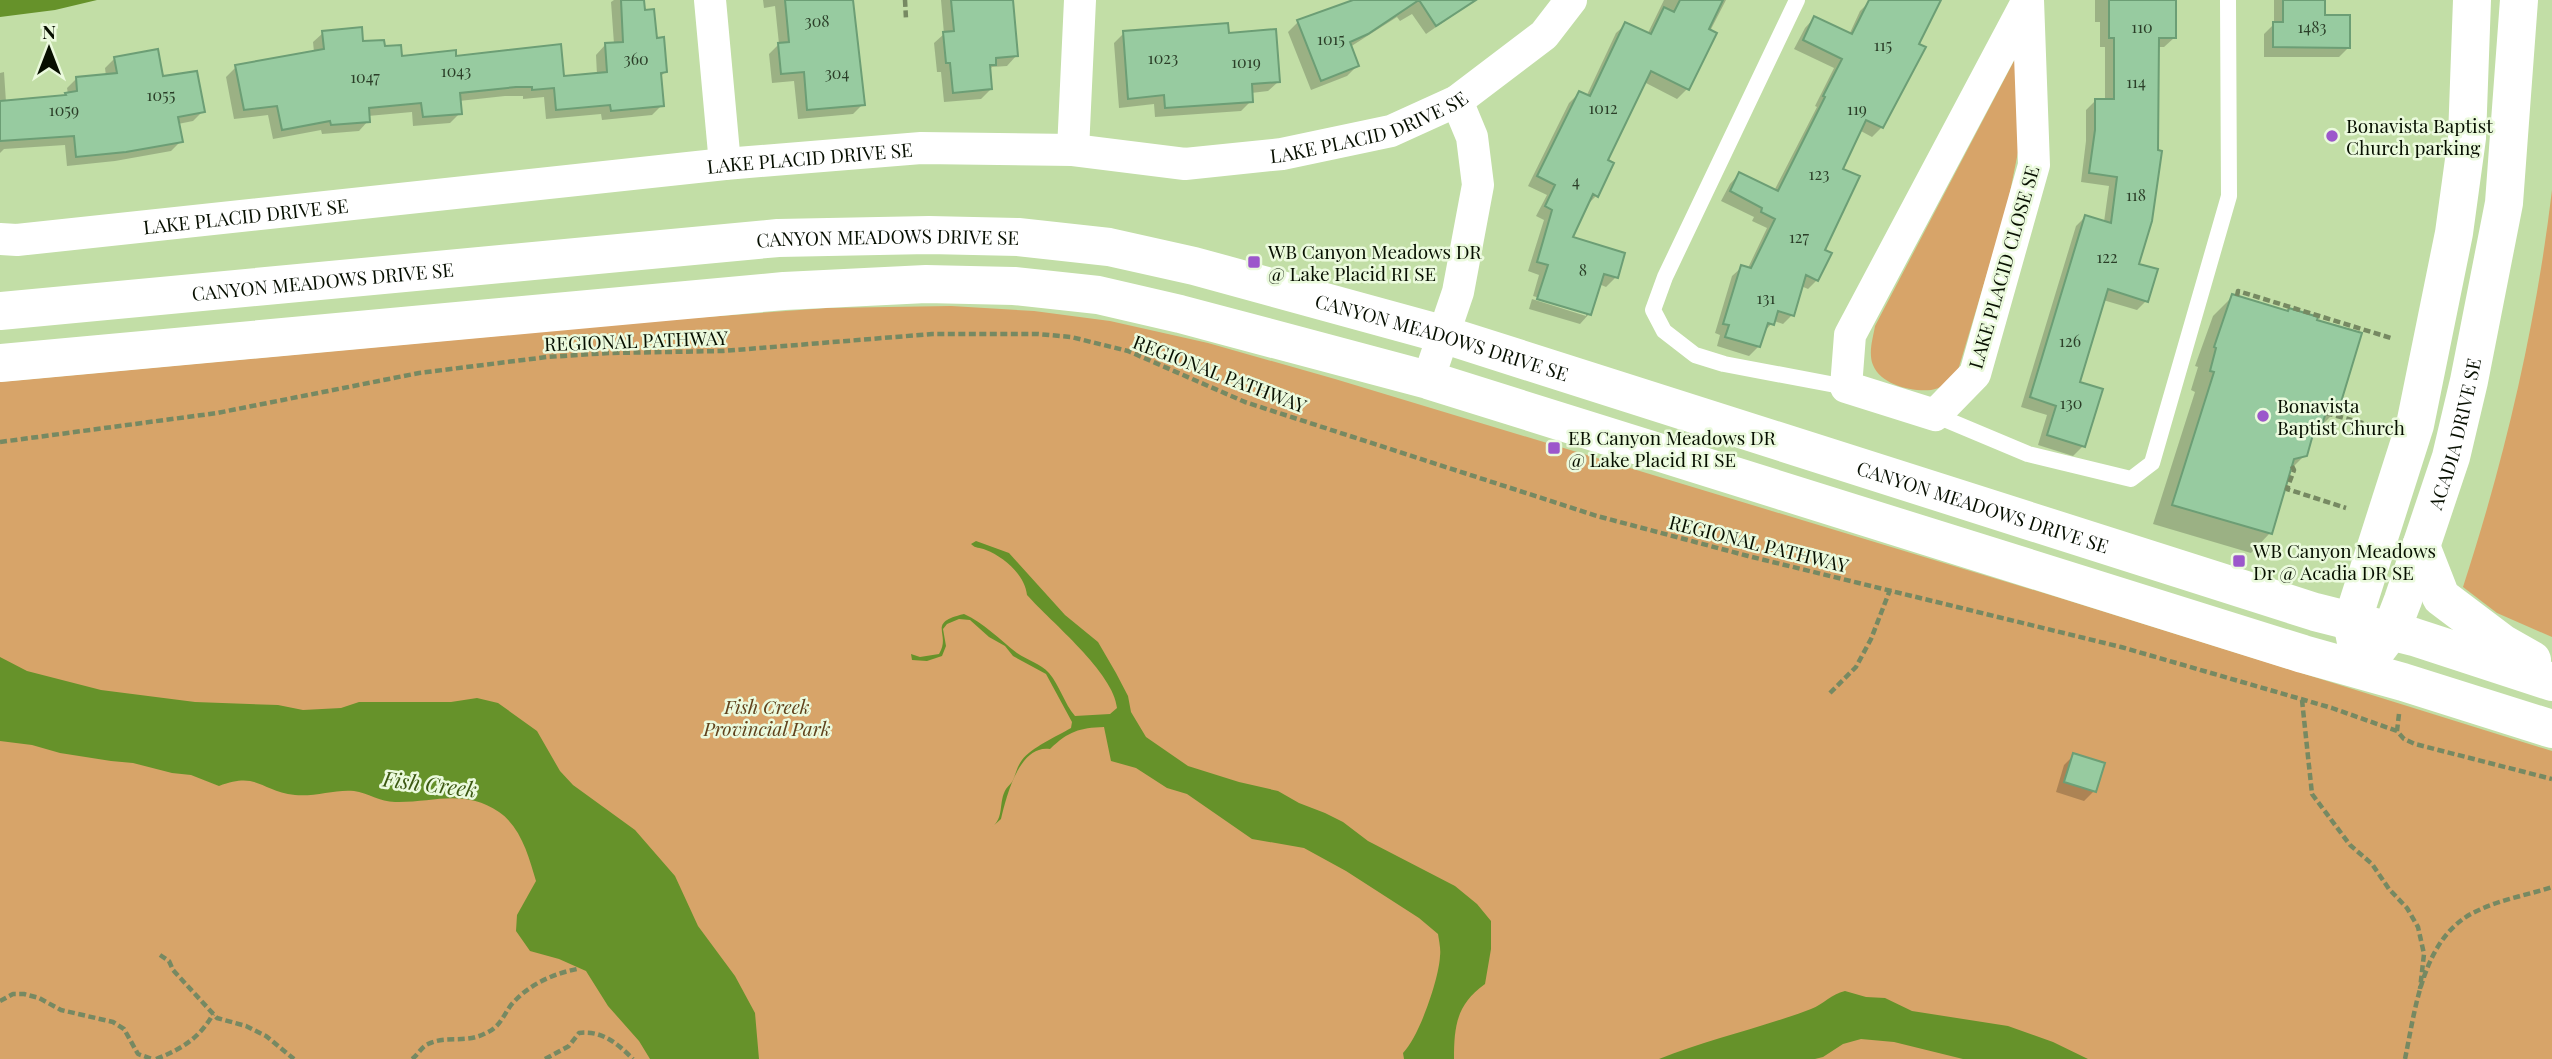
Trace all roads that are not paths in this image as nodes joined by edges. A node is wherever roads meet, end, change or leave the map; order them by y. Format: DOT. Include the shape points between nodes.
graph roads {
  1 [pos="710,0"];
  2 [pos="1080,0"];
  3 [pos="1572,0"];
  4 [pos="1797,0"];
  5 [pos="2028,0"];
  6 [pos="2228,0"];
  7 [pos="2472,0"];
  8 [pos="2519,0"];
  9 [pos="1457,101"];
  10 [pos="1073,150"];
  11 [pos="726,164"];
  12 [pos="0,239"];
  13 [pos="0,312"];
  14 [pos="1442,334"];
  15 [pos="0,363"];
  16 [pos="1428,380"];
  17 [pos="1846,387"];
  18 [pos="1934,415"];
  19 [pos="2421,546"];
  20 [pos="2352,622"];
  21 [pos="2391,631"];
  22 [pos="2360,670"];
  23 [pos="2552,672"];
  24 [pos="2552,682"];
  25 [pos="2552,729"];
  1 -- 11 [label="street"];
  2 -- 10 [label="street"];
  3 -- 9 [label="street, LAKE PLACID DRIVE SE" via="1544,35"];
  4 -- 17 [label="lane" via="1653,310 1664,331 1695,355"];
  5 -- 17 [label="street, LAKE PLACID CLOSE SE" via="1850,335"];
  5 -- 18 [label="street, LAKE PLACID CLOSE SE" via="2034,165 1975,374"];
  6 -- 18 [label="lane" via="2229,196 2152,463 2131,479 2028,454"];
  7 -- 20 [label="main road, ACADIA DRIVE SE" via="2467,138 2454,233 2414,425"];
  8 -- 19 [label="main road, ACADIA DRIVE SE" via="2504,203 2451,457"];
  9 -- 10 [label="street, LAKE PLACID DRIVE SE" via="1391,131 1282,155 1185,164"];
  9 -- 14 [label="street" via="1472,137 1478,186 1458,292"];
  10 -- 11 [label="street, LAKE PLACID DRIVE SE" via="922,148"];
  11 -- 12 [label="street, LAKE PLACID DRIVE SE"];
  13 -- 14 [label="main road, CANYON MEADOWS DRIVE SE" via="778,238 929,235 1018,237 1109,247"];
  14 -- 16 [label="street"];
  14 -- 20 [label="main road, CANYON MEADOWS DRIVE SE"];
  15 -- 16 [label="main road" via="785,291 926,284 1014,286 1098,295"];
  16 -- 22 [label="main road"];
  17 -- 18 [label="street"];
  19 -- 21 [label="main road, ACADIA DRIVE SE"];
  19 -- 23 [label="main road" via="2441,597 2501,643"];
  20 -- 21 [label="main road, CANYON MEADOWS DRIVE SE"];
  20 -- 22 [label="main road, ACADIA DRIVE SE"];
  21 -- 22 [label="main road, ACADIA DRIVE SE"];
  21 -- 24 [label="main road, CANYON MEADOWS DRIVE SE"];
  22 -- 25 [label="main road"];
}
